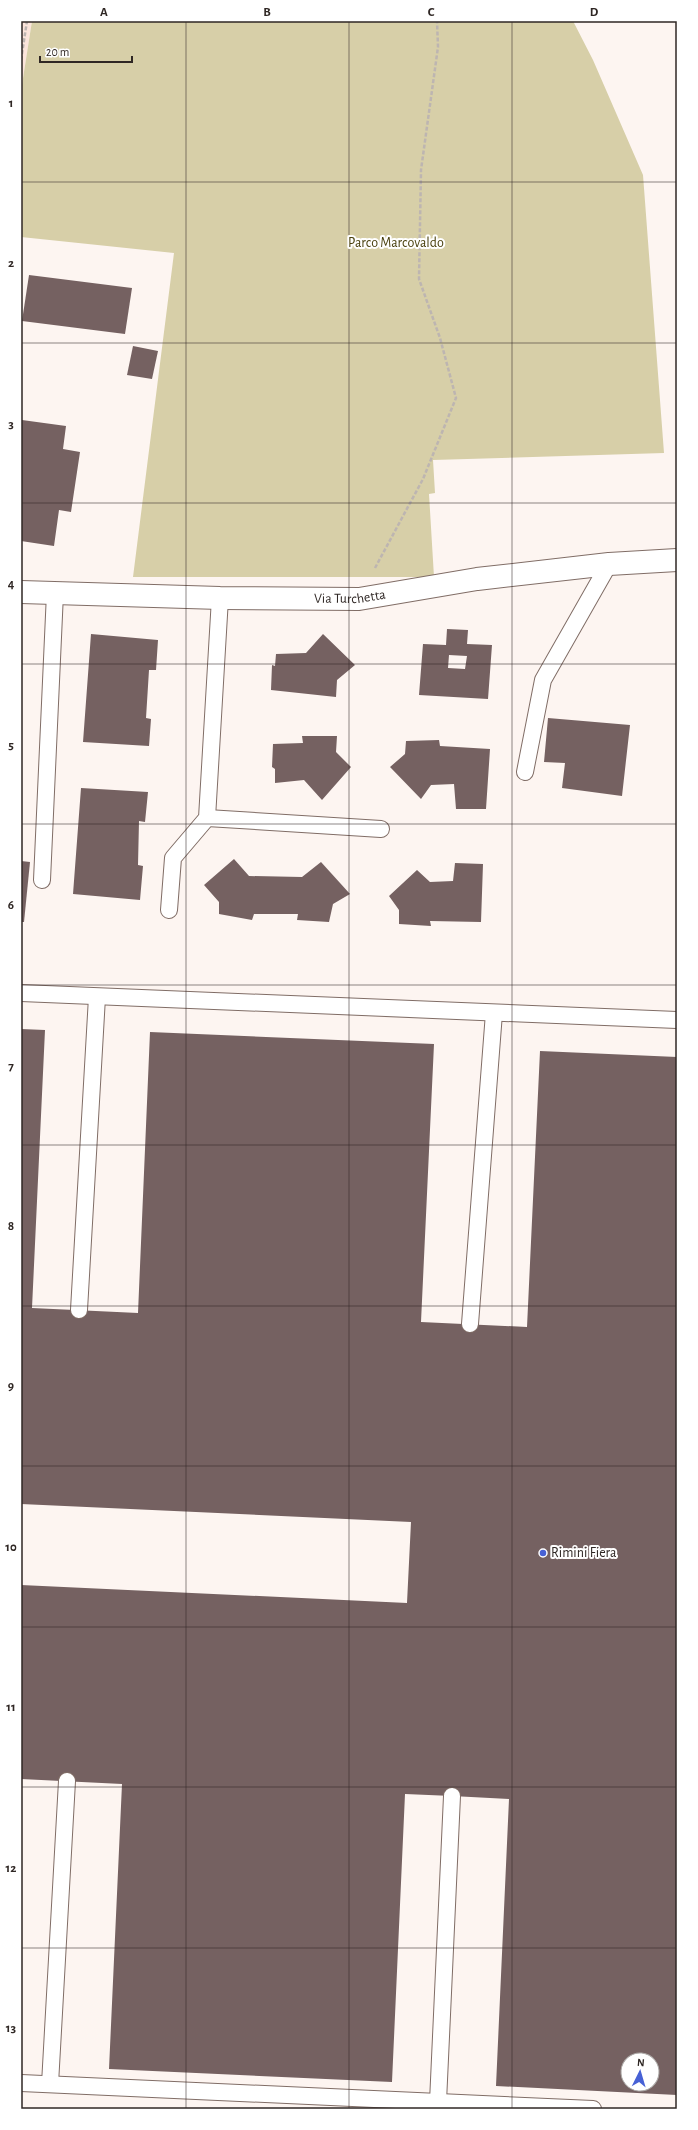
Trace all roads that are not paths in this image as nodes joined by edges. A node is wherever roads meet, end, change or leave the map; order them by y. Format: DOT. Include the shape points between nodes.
graph roads {
  1 [pos="677,560"];
  2 [pos="609,564"];
  3 [pos="21,592"];
  4 [pos="55,593"];
  5 [pos="220,598"];
  6 [pos="525,772"];
  7 [pos="207,818"];
  8 [pos="381,829"];
  9 [pos="42,880"];
  10 [pos="169,910"];
  11 [pos="21,993"];
  12 [pos="97,996"];
  13 [pos="494,1013"];
  14 [pos="677,1020"];
  15 [pos="79,1310"];
  16 [pos="470,1324"];
  17 [pos="67,1781"];
  18 [pos="452,1796"];
  19 [pos="21,2082"];
  20 [pos="50,2084"];
  21 [pos="438,2102"];
  22 [pos="593,2109"];
  1 -- 2 [label="street, Via Turchetta"];
  2 -- 5 [label="street, Via Turchetta" via="477,579 359,599"];
  2 -- 6 [label="lane" via="543,680"];
  3 -- 4 [label="street, Via Turchetta"];
  4 -- 5 [label="street, Via Turchetta"];
  4 -- 9 [label="lane"];
  5 -- 7 [label="lane"];
  7 -- 8 [label="lane"];
  7 -- 10 [label="lane" via="173,858"];
  11 -- 12 [label="lane"];
  12 -- 13 [label="lane"];
  12 -- 15 [label="lane"];
  13 -- 14 [label="lane"];
  13 -- 16 [label="lane"];
  17 -- 20 [label="lane"];
  18 -- 21 [label="lane"];
  19 -- 20 [label="lane"];
  20 -- 21 [label="lane"];
  21 -- 22 [label="lane"];
}
